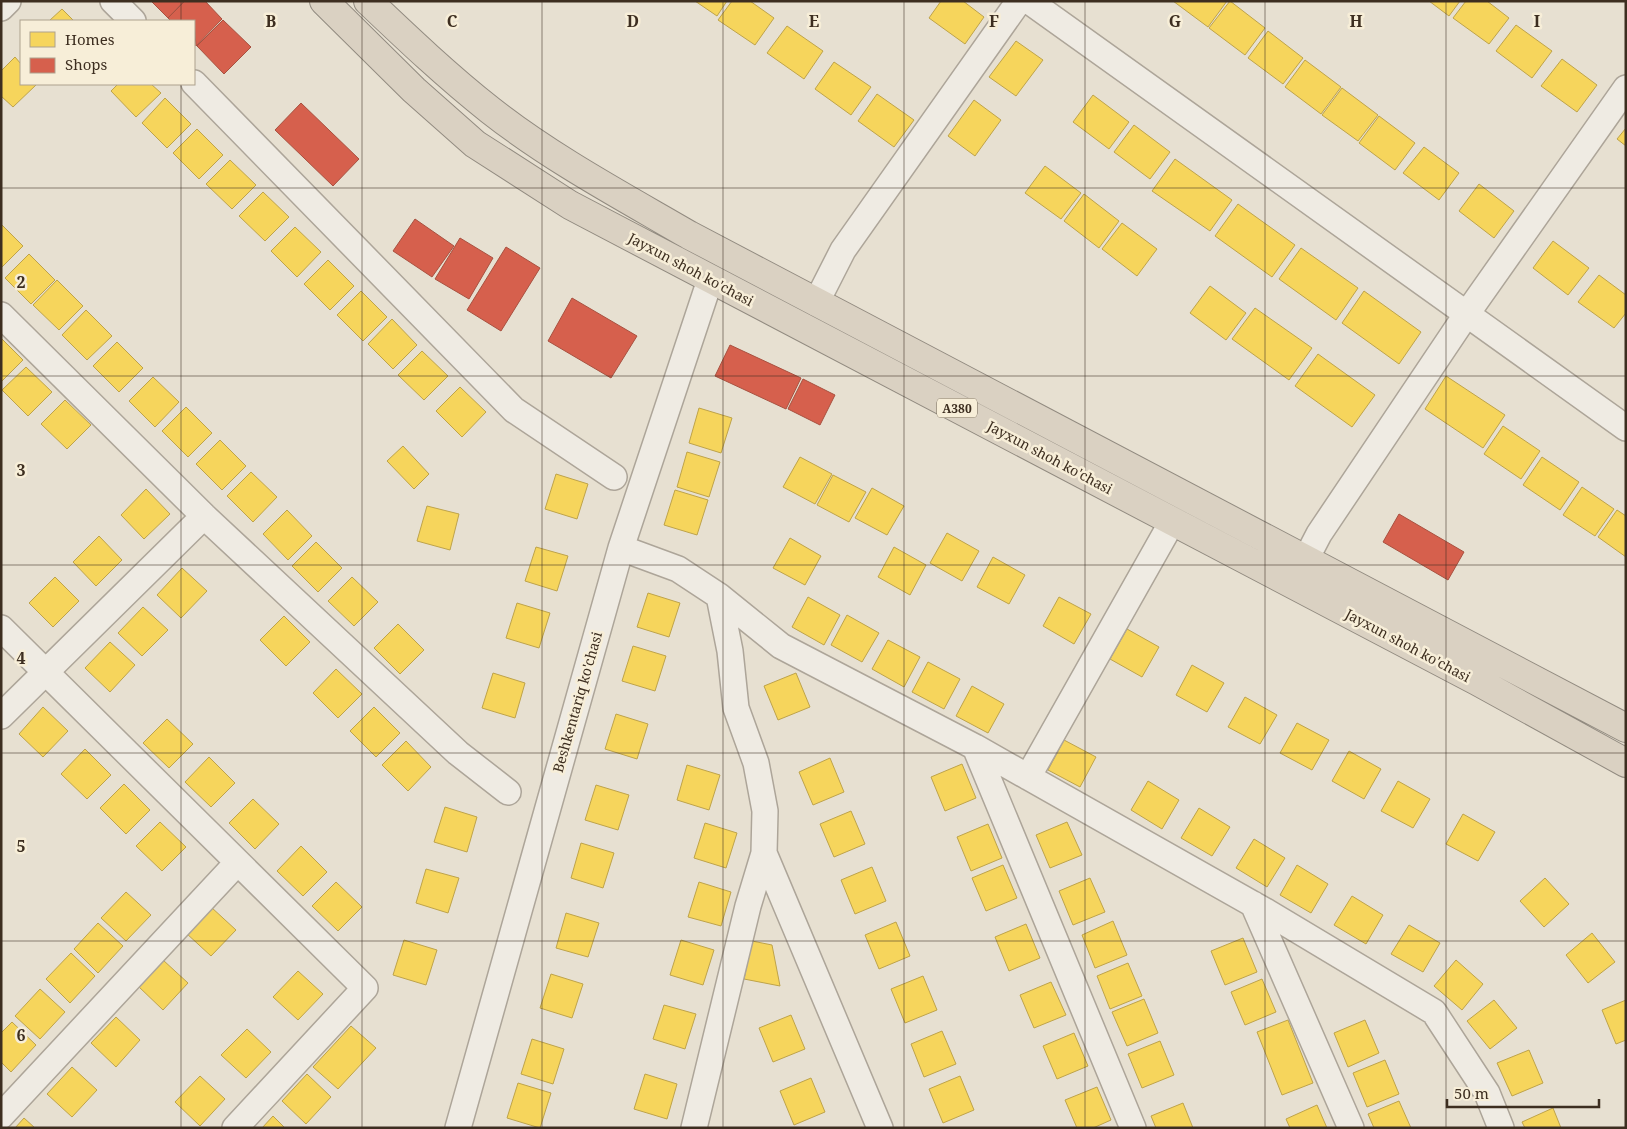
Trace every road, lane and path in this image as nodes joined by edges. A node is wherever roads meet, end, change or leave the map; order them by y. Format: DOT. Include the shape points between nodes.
graph roads {
  1 [pos="8,1"];
  2 [pos="114,1"];
  3 [pos="324,1"];
  4 [pos="368,1"];
  5 [pos="1019,1"];
  6 [pos="1029,1"];
  7 [pos="1,8"];
  8 [pos="132,20"];
  9 [pos="195,84"];
  10 [pos="1626,88"];
  11 [pos="710,280"];
  12 [pos="816,303"];
  13 [pos="1,315"];
  14 [pos="1466,315"];
  15 [pos="1626,428"];
  16 [pos="614,478"];
  17 [pos="204,516"];
  18 [pos="1172,522"];
  19 [pos="621,548"];
  20 [pos="1306,559"];
  21 [pos="719,596"];
  22 [pos="1,628"];
  23 [pos="46,670"];
  24 [pos="1,716"];
  25 [pos="1626,728"];
  26 [pos="975,747"];
  27 [pos="1626,763"];
  28 [pos="1028,777"];
  29 [pos="508,792"];
  30 [pos="764,853"];
  31 [pos="237,863"];
  32 [pos="1253,904"];
  33 [pos="1,1116"];
  34 [pos="235,1128"];
  35 [pos="458,1128"];
  36 [pos="694,1128"];
  37 [pos="880,1128"];
  38 [pos="1133,1128"];
  39 [pos="1351,1128"];
  40 [pos="1501,1128"];
  1 -- 7 [label="street"];
  2 -- 8 [label="street"];
  3 -- 11 [label="highway, Jayxun shoh ko'chasi / A380" via="414,90 475,144 570,206"];
  4 -- 12 [label="highway, Jayxun shoh ko'chasi / A380" via="421,52 490,110 569,164 688,235"];
  5 -- 12 [label="street" via="843,250"];
  6 -- 14 [label="street"];
  9 -- 16 [label="street" via="514,410"];
  10 -- 14 [label="street"];
  11 -- 18 [label="highway, Jayxun shoh ko'chasi / A380"];
  11 -- 19 [label="street, Beshkentariq ko'chasi"];
  12 -- 20 [label="highway, Jayxun shoh ko'chasi / A380"];
  13 -- 17 [label="street"];
  14 -- 15 [label="street"];
  14 -- 20 [label="street" via="1319,534"];
  17 -- 23 [label="street"];
  17 -- 29 [label="street" via="458,753"];
  18 -- 27 [label="highway, Jayxun shoh ko'chasi / A380"];
  18 -- 28 [label="street"];
  19 -- 21 [label="street" via="678,569"];
  19 -- 35 [label="street, Beshkentariq ko'chasi"];
  20 -- 25 [label="highway, Jayxun shoh ko'chasi / A380"];
  21 -- 26 [label="street" via="781,646"];
  21 -- 30 [label="street" via="730,651 736,708 756,763 765,811"];
  22 -- 23 [label="street"];
  23 -- 24 [label="street"];
  23 -- 31 [label="street"];
  26 -- 28 [label="street"];
  26 -- 38 [label="street"];
  28 -- 32 [label="street"];
  30 -- 36 [label="street"];
  30 -- 37 [label="street"];
  31 -- 33 [label="street"];
  31 -- 34 [label="street" via="365,988"];
  32 -- 39 [label="street"];
  32 -- 40 [label="street" via="1434,1012 1487,1093"];
}
